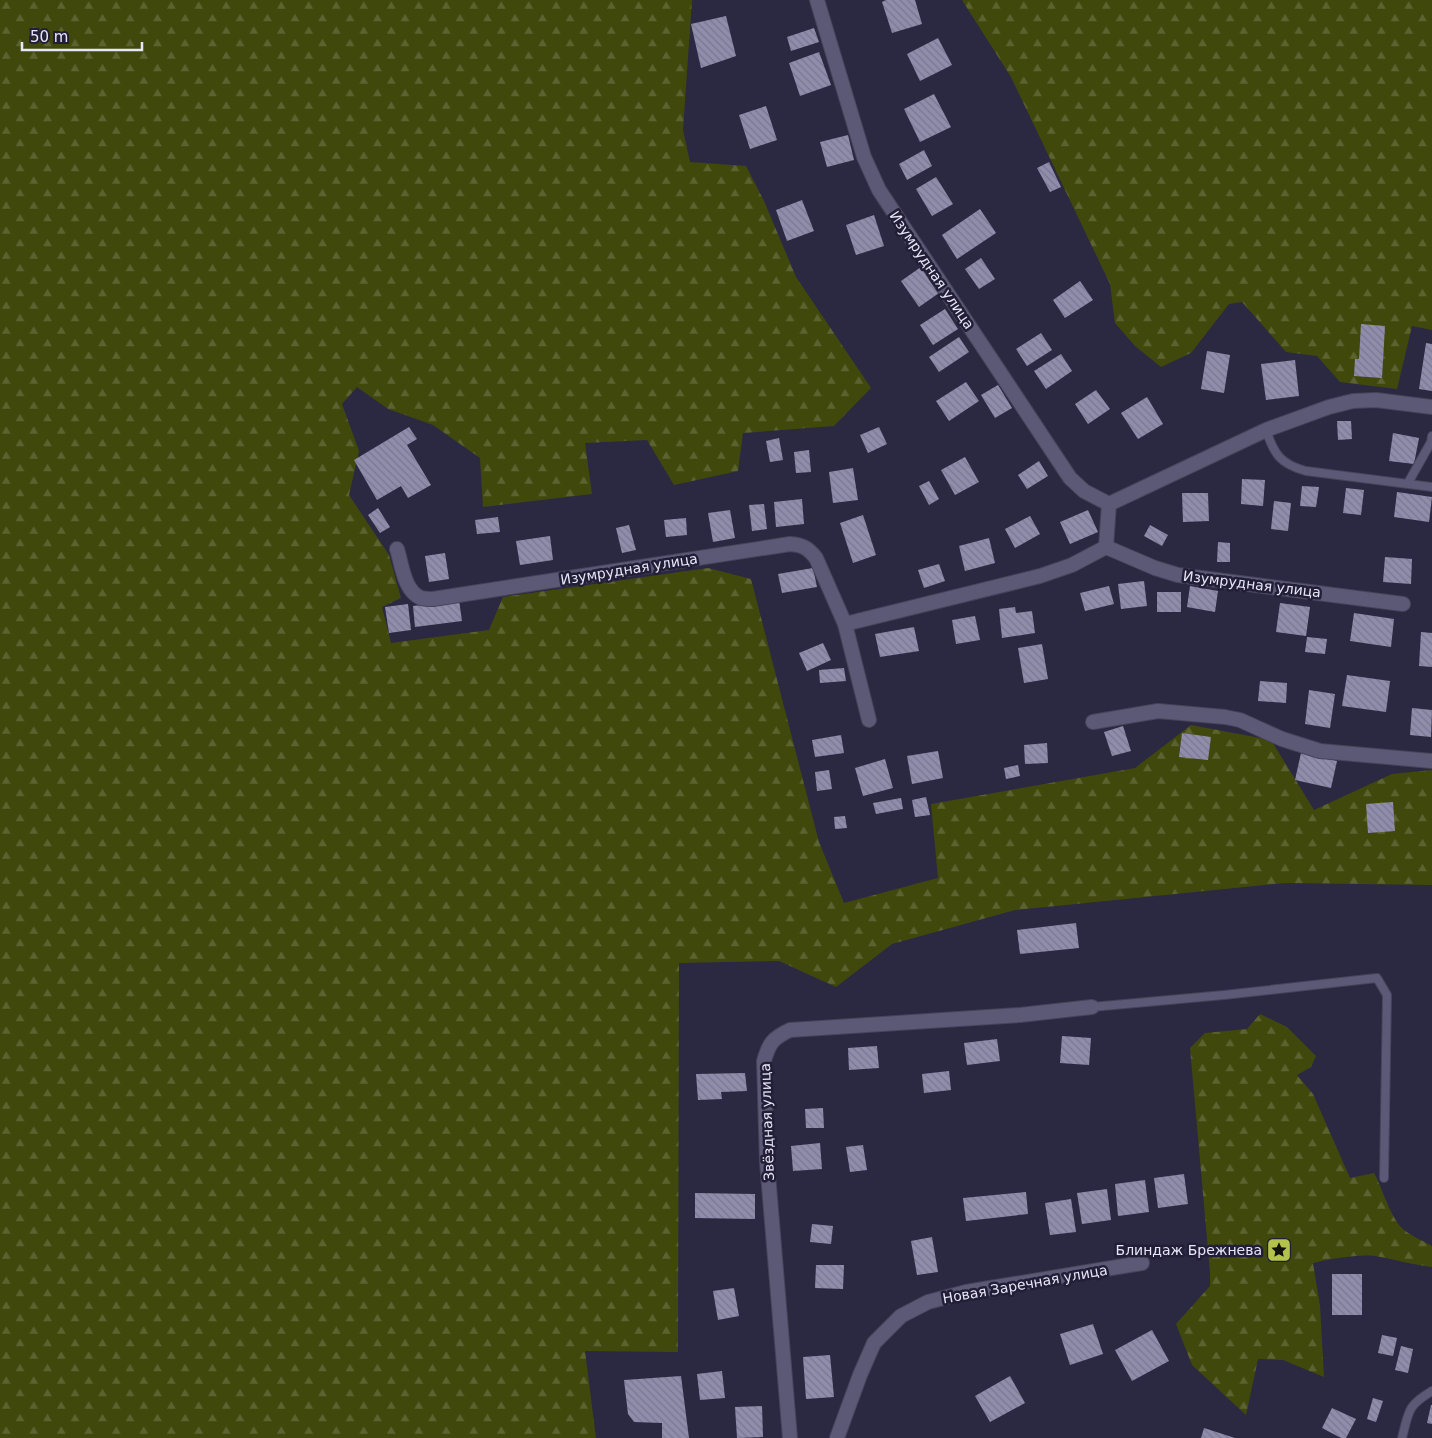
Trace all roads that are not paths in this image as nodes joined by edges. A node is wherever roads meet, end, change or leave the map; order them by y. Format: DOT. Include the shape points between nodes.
graph roads {
  1 [pos="817,0"];
  2 [pos="1432,407"];
  3 [pos="1266,430"];
  4 [pos="1432,436"];
  5 [pos="1408,483"];
  6 [pos="1432,487"];
  7 [pos="1109,504"];
  8 [pos="1106,547"];
  9 [pos="397,550"];
  10 [pos="1403,604"];
  11 [pos="845,624"];
  12 [pos="869,720"];
  13 [pos="1093,722"];
  14 [pos="1432,761"];
  15 [pos="1092,1007"];
  16 [pos="1384,1178"];
  17 [pos="1142,1263"];
  18 [pos="1432,1391"];
  19 [pos="790,1438"];
  20 [pos="837,1438"];
  21 [pos="1402,1438"];
  1 -- 7 [label="street, Изумрудная улица" via="864,157 879,190 1070,478 1084,491"];
  2 -- 3 [label="street" via="1376,400 1353,401"];
  3 -- 5 [label="lane" via="1280,459 1291,467"];
  3 -- 7 [label="street"];
  4 -- 5 [label="lane"];
  5 -- 6 [label="lane"];
  7 -- 8 [label="street"];
  8 -- 10 [label="street, Изумрудная улица" via="1178,575"];
  8 -- 11 [label="street" via="1072,565 1040,576"];
  9 -- 11 [label="street, Изумрудная улица" via="412,592 422,598 433,599 800,544 816,558"];
  11 -- 12 [label="street, Изумрудная улица"];
  13 -- 14 [label="street" via="1158,711 1225,717 1320,751"];
  15 -- 16 [label="lane" via="1377,978 1387,995"];
  15 -- 19 [label="street, Звёздная улица" via="1020,1015 790,1030 768,1046 764,1061 767,1162"];
  17 -- 20 [label="street, Новая Заречная улица" via="966,1292 928,1302 901,1316 874,1343"];
  18 -- 21 [label="lane" via="1410,1408"];
}
